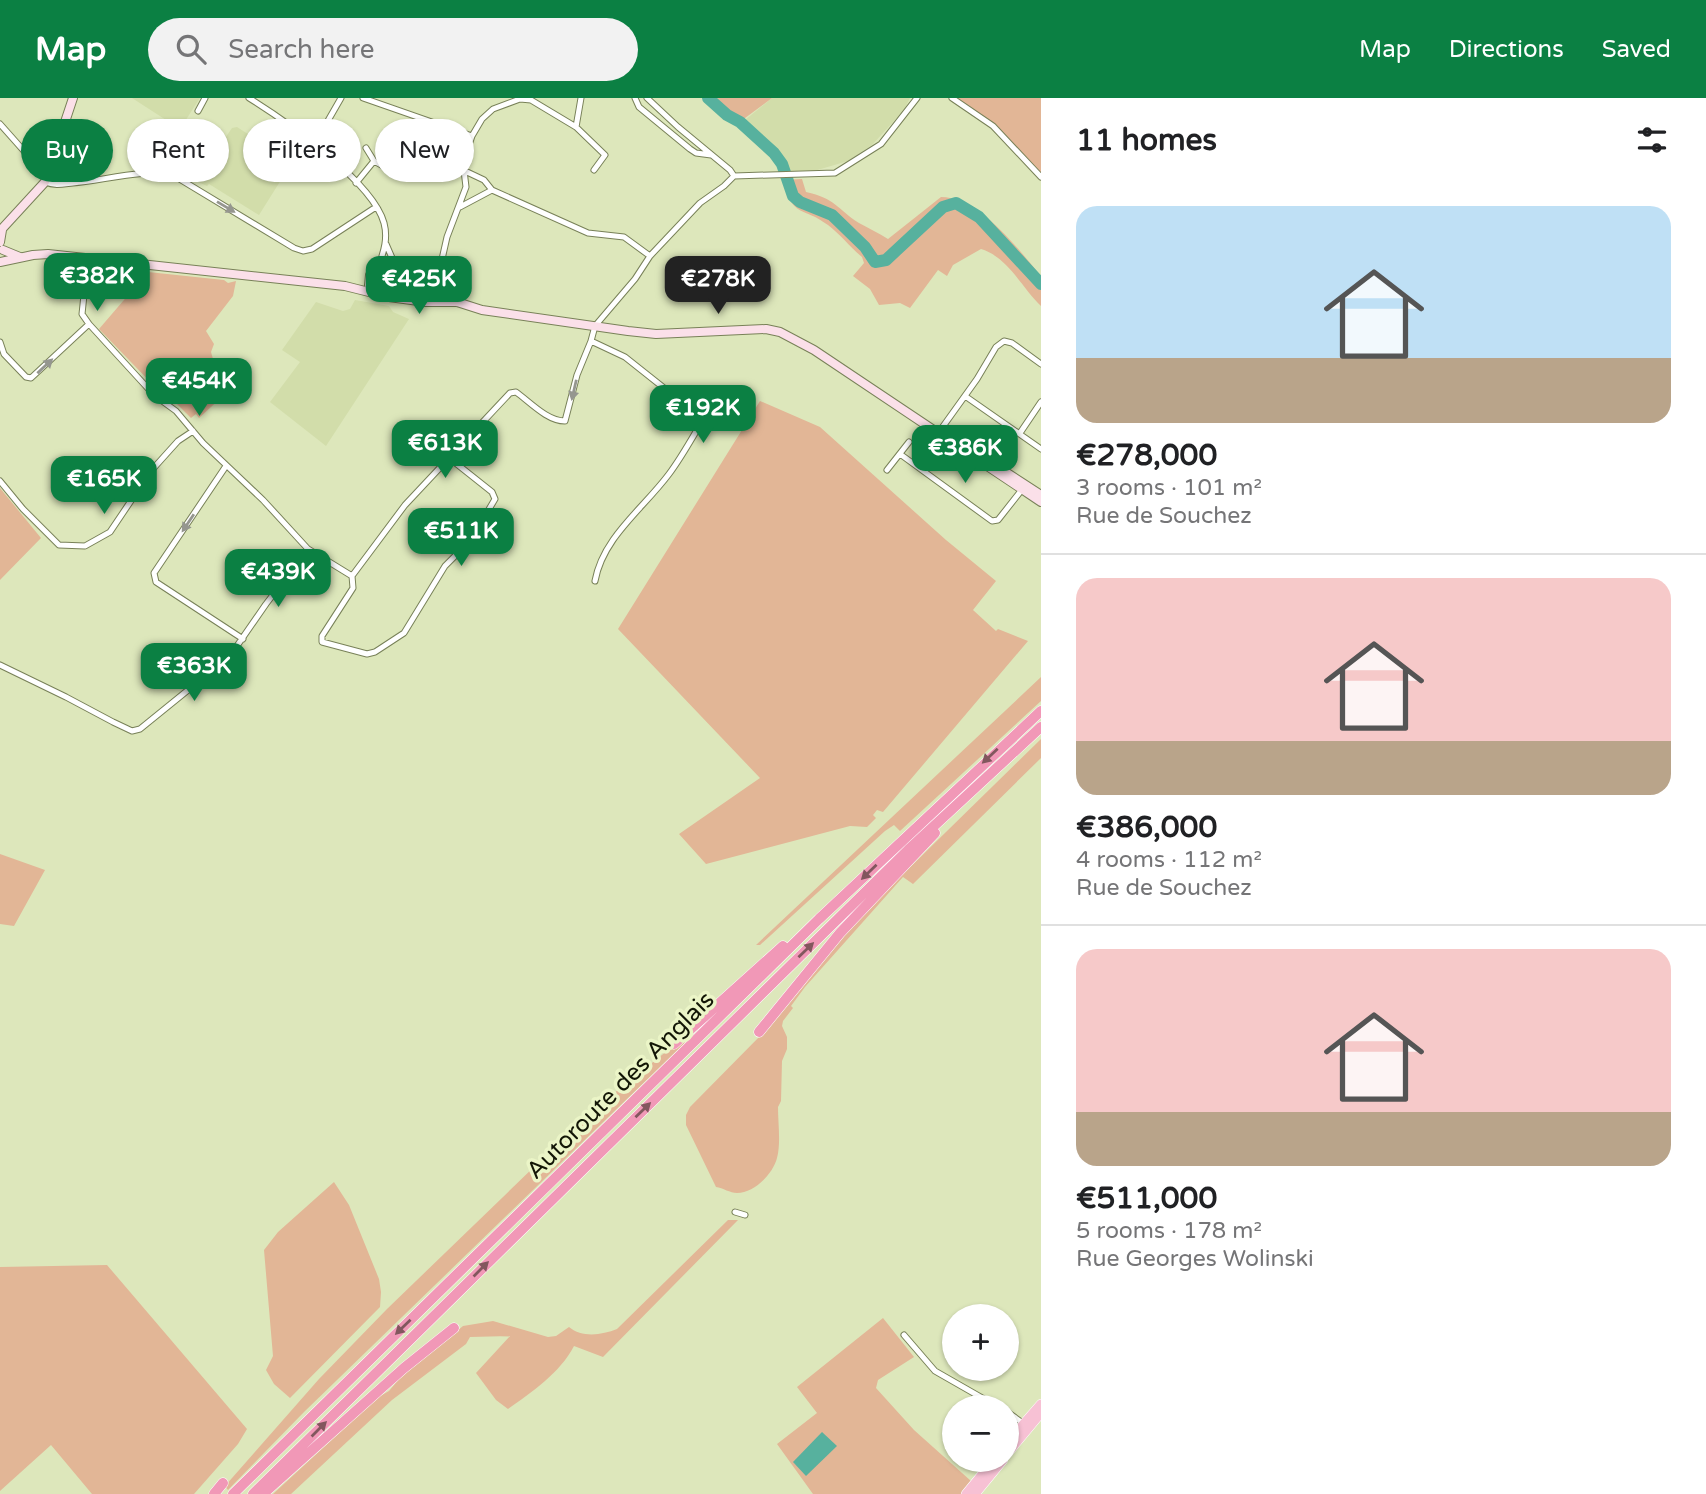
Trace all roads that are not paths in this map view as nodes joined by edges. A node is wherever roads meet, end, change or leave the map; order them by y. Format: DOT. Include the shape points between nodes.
graph roads {
  1 [pos="73,98"];
  2 [pos="205,98"];
  3 [pos="250,98"];
  4 [pos="341,98"];
  5 [pos="363,98"];
  6 [pos="520,98"];
  7 [pos="581,98"];
  8 [pos="635,98"];
  9 [pos="647,98"];
  10 [pos="917,98"];
  11 [pos="952,98"];
  12 [pos="198,111"];
  13 [pos="66,119"];
  14 [pos="282,119"];
  15 [pos="329,119"];
  16 [pos="423,119"];
  17 [pos="0,124"];
  18 [pos="576,127"];
  19 [pos="474,133"];
  20 [pos="21,148"];
  21 [pos="366,148"];
  22 [pos="712,155"];
  23 [pos="374,162"];
  24 [pos="594,170"];
  25 [pos="474,175"];
  26 [pos="734,176"];
  27 [pos="1041,177"];
  28 [pos="43,182"];
  29 [pos="51,182"];
  30 [pos="80,182"];
  31 [pos="185,182"];
  32 [pos="466,182"];
  33 [pos="356,183"];
  34 [pos="492,190"];
  35 [pos="376,206"];
  36 [pos="460,207"];
  37 [pos="1,230"];
  38 [pos="386,243"];
  39 [pos="1,246"];
  40 [pos="650,256"];
  41 [pos="20,257"];
  42 [pos="88,257"];
  43 [pos="0,261"];
  44 [pos="379,265"];
  45 [pos="396,267"];
  46 [pos="369,275"];
  47 [pos="439,281"];
  48 [pos="345,286"];
  49 [pos="373,292"];
  50 [pos="434,301"];
  51 [pos="457,302"];
  52 [pos="89,324"];
  53 [pos="595,326"];
  54 [pos="591,341"];
  55 [pos="0,342"];
  56 [pos="1041,364"];
  57 [pos="965,396"];
  58 [pos="1041,402"];
  59 [pos="192,430"];
  60 [pos="939,432"];
  61 [pos="1020,433"];
  62 [pos="909,442"];
  63 [pos="1041,449"];
  64 [pos="900,454"];
  65 [pos="449,457"];
  66 [pos="226,466"];
  67 [pos="887,470"];
  68 [pos="0,481"];
  69 [pos="1024,487"];
  70 [pos="1041,495"];
  71 [pos="1041,502"];
  72 [pos="308,549"];
  73 [pos="352,576"];
  74 [pos="595,582"];
  75 [pos="243,639"];
  76 [pos="0,665"];
  77 [pos="1041,711"];
  78 [pos="1041,727"];
  79 [pos="956,805"];
  80 [pos="819,919"];
  81 [pos="759,1032"];
  82 [pos="674,1044"];
  83 [pos="734,1212"];
  84 [pos="745,1215"];
  85 [pos="454,1328"];
  86 [pos="904,1335"];
  87 [pos="977,1395"];
  88 [pos="1041,1404"];
  89 [pos="1041,1413"];
  90 [pos="1019,1421"];
  91 [pos="1026,1426"];
  92 [pos="1019,1432"];
  93 [pos="1019,1436"];
  94 [pos="984,1472"];
  95 [pos="993,1472"];
  96 [pos="223,1483"];
  97 [pos="214,1494"];
  98 [pos="233,1494"];
  99 [pos="253,1494"];
  100 [pos="263,1494"];
  101 [pos="966,1494"];
  102 [pos="975,1494"];
  1 -- 13 [label="main road"];
  2 -- 12 [label="street"];
  3 -- 14 [label="street"];
  4 -- 15 [label="street"];
  5 -- 16 [label="street"];
  6 -- 18 [label="street"];
  6 -- 19 [label="street" via="493,109"];
  7 -- 18 [label="street"];
  8 -- 22 [label="street" via="639,107 690,149"];
  9 -- 22 [label="street"];
  10 -- 26 [label="street" via="881,144 835,173"];
  11 -- 27 [label="street" via="993,126"];
  17 -- 20 [label="street"];
  18 -- 24 [label="street" via="605,155"];
  21 -- 23 [label="street"];
  22 -- 26 [label="street"];
  23 -- 33 [label="street"];
  25 -- 34 [label="street"];
  26 -- 40 [label="street" via="700,203"];
  28 -- 37 [label="main road"];
  29 -- 30 [label="street"];
  31 -- 35 [label="street, one-way" via="298,251 312,249"];
  32 -- 36 [label="street"];
  33 -- 35 [label="street"];
  34 -- 36 [label="street"];
  34 -- 40 [label="street" via="588,233 624,237"];
  35 -- 38 [label="street"];
  36 -- 47 [label="street" via="447,237"];
  37 -- 39 [label="main road"];
  38 -- 44 [label="street"];
  38 -- 45 [label="street"];
  39 -- 41 [label="main road"];
  39 -- 43 [label="main road"];
  40 -- 53 [label="street"];
  41 -- 42 [label="main road"];
  41 -- 43 [label="main road"];
  42 -- 48 [label="main road"];
  42 -- 52 [label="street" via="82,314"];
  44 -- 45 [label="main road"];
  44 -- 46 [label="main road"];
  45 -- 47 [label="main road" via="432,274"];
  46 -- 48 [label="main road"];
  46 -- 49 [label="main road"];
  47 -- 50 [label="main road" via="439,296"];
  47 -- 51 [label="main road"];
  48 -- 49 [label="main road"];
  49 -- 50 [label="main road"];
  50 -- 51 [label="main road"];
  51 -- 53 [label="main road" via="482,310"];
  55 -- 52 [label="street, one-way" via="4,354 32,378"];
  52 -- 59 [label="street"];
  53 -- 54 [label="street"];
  53 -- 60 [label="main road" via="656,334 780,332 814,349"];
  54 -- 65 [label="street, one-way" via="565,421 557,421 516,392 510,393"];
  54 -- 74 [label="street" via="625,357 698,415 701,423 669,475 626,522 598,564"];
  56 -- 57 [label="street" via="1004,341"];
  57 -- 60 [label="street"];
  57 -- 61 [label="street"];
  58 -- 61 [label="street"];
  59 -- 66 [label="street"];
  59 -- 68 [label="street" via="151,471 110,532 85,546 59,545"];
  60 -- 69 [label="main road"];
  61 -- 63 [label="street"];
  62 -- 64 [label="street"];
  64 -- 67 [label="street"];
  64 -- 69 [label="street" via="992,521 998,520"];
  65 -- 73 [label="street" via="405,505"];
  65 -- 73 [label="street" via="495,499 471,540 445,566 408,628 376,652 367,654 322,642 353,588"];
  66 -- 72 [label="street"];
  66 -- 75 [label="street, one-way" via="154,573 156,582"];
  69 -- 70 [label="main road"];
  69 -- 71 [label="main road"];
  72 -- 73 [label="street"];
  72 -- 75 [label="street"];
  75 -- 76 [label="street" via="230,656 132,731"];
  77 -- 80 [label="highway, Autoroute des Anglais, one-way"];
  78 -- 79 [label="highway, Autoroute des Anglais"];
  79 -- 81 [label="highway" via="945,824 878,890"];
  99 -- 79 [label="highway, Autoroute des Anglais, one-way"];
  80 -- 82 [label="highway"];
  80 -- 98 [label="highway, Autoroute des Anglais, one-way"];
  83 -- 84 [label="street"];
  85 -- 100 [label="highway"];
  86 -- 87 [label="street" via="936,1371"];
  88 -- 91 [label="main road"];
  89 -- 91 [label="main road"];
  90 -- 91 [label="street"];
  91 -- 92 [label="main road"];
  91 -- 93 [label="main road"];
  94 -- 101 [label="main road"];
  95 -- 102 [label="main road"];
  96 -- 97 [label="highway"];
}
